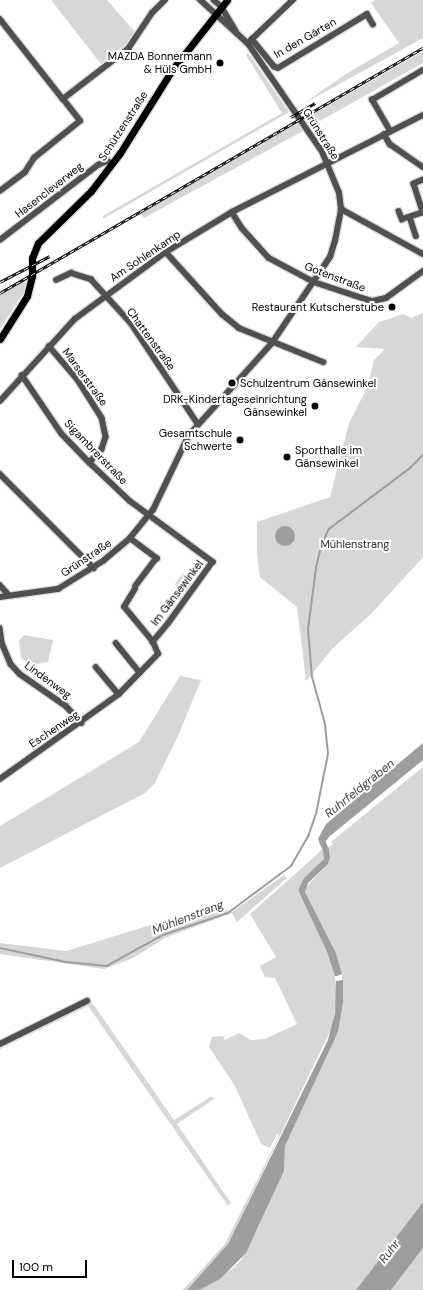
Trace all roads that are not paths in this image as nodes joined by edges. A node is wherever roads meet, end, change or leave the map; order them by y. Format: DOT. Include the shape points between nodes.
graph roads {
  1 [pos="165,0"];
  2 [pos="200,0"];
  3 [pos="214,0"];
  4 [pos="227,0"];
  5 [pos="294,0"];
  6 [pos="221,6"];
  7 [pos="214,15"];
  8 [pos="0,19"];
  9 [pos="373,24"];
  10 [pos="236,31"];
  11 [pos="250,42"];
  12 [pos="423,70"];
  13 [pos="63,99"];
  14 [pos="423,115"];
  15 [pos="390,131"];
  16 [pos="384,134"];
  17 [pos="328,162"];
  18 [pos="112,163"];
  19 [pos="423,167"];
  20 [pos="423,180"];
  21 [pos="0,191"];
  22 [pos="341,209"];
  23 [pos="399,211"];
  24 [pos="423,211"];
  25 [pos="232,212"];
  26 [pos="410,216"];
  27 [pos="416,236"];
  28 [pos="0,240"];
  29 [pos="166,252"];
  30 [pos="423,254"];
  31 [pos="423,271"];
  32 [pos="56,280"];
  33 [pos="314,282"];
  34 [pos="105,295"];
  35 [pos="0,339"];
  36 [pos="272,343"];
  37 [pos="49,346"];
  38 [pos="322,362"];
  39 [pos="22,375"];
  40 [pos="0,401"];
  41 [pos="198,424"];
  42 [pos="90,463"];
  43 [pos="0,474"];
  44 [pos="150,515"];
  45 [pos="130,538"];
  46 [pos="94,568"];
  47 [pos="0,585"];
  48 [pos="9,596"];
  49 [pos="0,597"];
  50 [pos="0,628"];
  51 [pos="153,642"];
  52 [pos="116,643"];
  53 [pos="96,668"];
  54 [pos="140,673"];
  55 [pos="119,694"];
  56 [pos="82,723"];
  57 [pos="0,779"];
  58 [pos="88,1001"];
  59 [pos="0,1044"];
  1 -- 13 [label="street" via="152,13 128,49"];
  2 -- 7 [label="street, Grünstraße"];
  3 -- 6 [label="street, Grünstraße"];
  4 -- 6 [label="main road, Schützenstraße"];
  5 -- 11 [label="street"];
  6 -- 7 [label="main road, Schützenstraße"];
  6 -- 10 [label="street, Grünstraße"];
  7 -- 10 [label="street, Grünstraße"];
  7 -- 18 [label="main road, Schützenstraße" via="169,75"];
  8 -- 13 [label="street"];
  9 -- 11 [label="street, In den Gärten" via="367,14 278,68"];
  10 -- 11 [label="street, Grünstraße"];
  11 -- 17 [label="street, Grünstraße"];
  12 -- 15 [label="street" via="372,100"];
  13 -- 21 [label="street" via="80,121 34,158 25,172"];
  14 -- 15 [label="street"];
  15 -- 16 [label="street"];
  16 -- 17 [label="street"];
  16 -- 19 [label="street" via="390,144"];
  17 -- 22 [label="street, Grünstraße" via="336,182"];
  17 -- 25 [label="street, Am Sohlenkamp"];
  18 -- 28 [label="street, Hasencleverweg" via="107,161 98,164"];
  18 -- 35 [label="main road, Schützenstraße" via="91,191 42,237 35,247 27,296"];
  20 -- 24 [label="street" via="414,184"];
  22 -- 30 [label="street"];
  22 -- 33 [label="street, Grünstraße" via="340,225 330,257"];
  23 -- 26 [label="street" via="402,219"];
  24 -- 26 [label="street"];
  25 -- 29 [label="street, Am Sohlenkamp"];
  25 -- 33 [label="street, Gotenstraße" via="242,228 269,258"];
  26 -- 27 [label="street"];
  29 -- 34 [label="street, Am Sohlenkamp"];
  29 -- 36 [label="street" via="222,314 239,328"];
  31 -- 33 [label="street, Gotenstraße" via="379,301 365,299"];
  32 -- 34 [label="street, Chattenstraße" via="71,273 84,275"];
  33 -- 36 [label="street, Grünstraße"];
  34 -- 37 [label="street, Am Sohlenkamp" via="75,319"];
  34 -- 41 [label="street, Chattenstraße" via="131,323"];
  36 -- 38 [label="street"];
  36 -- 41 [label="street, Grünstraße"];
  37 -- 39 [label="street, Am Sohlenkamp"];
  37 -- 42 [label="street, Marserstraße" via="78,380 102,418 106,437 102,448"];
  39 -- 40 [label="street, Am Sohlenkamp"];
  39 -- 42 [label="street, Sigambrerstraße" via="62,434"];
  41 -- 44 [label="street, Grünstraße" via="183,447"];
  42 -- 44 [label="street, Sigambrerstraße" via="130,501"];
  43 -- 46 [label="street"];
  44 -- 45 [label="street, Grünstraße"];
  44 -- 51 [label="street, Im Gänsewinkel" via="213,562"];
  45 -- 46 [label="street, Grünstraße"];
  45 -- 51 [label="street" via="157,558 124,607"];
  46 -- 48 [label="street, Grünstraße" via="58,589"];
  47 -- 48 [label="street"];
  48 -- 49 [label="street, Grünstraße"];
  50 -- 56 [label="street, Lindenweg" via="2,644 11,664 20,674 66,706"];
  51 -- 54 [label="street, Eschenweg" via="158,654"];
  52 -- 54 [label="street"];
  53 -- 55 [label="street"];
  54 -- 55 [label="street, Eschenweg"];
  55 -- 56 [label="street, Eschenweg"];
  56 -- 57 [label="street, Eschenweg"];
  58 -- 59 [label="street"];
}
